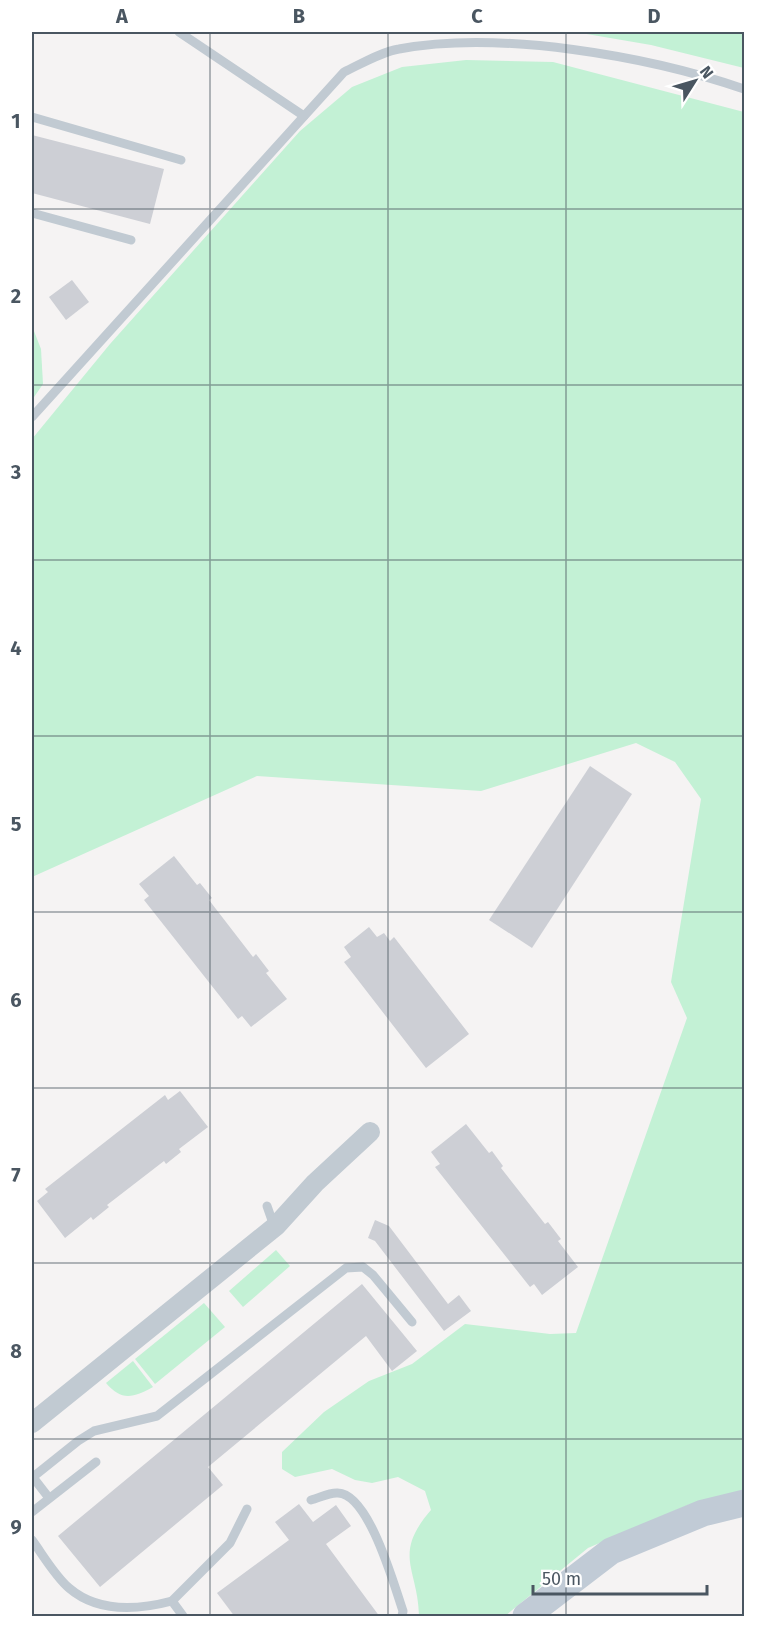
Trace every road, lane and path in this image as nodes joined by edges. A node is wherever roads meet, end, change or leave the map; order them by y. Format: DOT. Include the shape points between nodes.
graph roads {
  1 [pos="179,32"];
  2 [pos="744,89"];
  3 [pos="304,116"];
  4 [pos="32,117"];
  5 [pos="181,160"];
  6 [pos="32,213"];
  7 [pos="131,240"];
  8 [pos="32,417"];
  9 [pos="370,1132"];
  10 [pos="267,1206"];
  11 [pos="268,1233"];
  12 [pos="412,1322"];
  13 [pos="32,1423"];
  14 [pos="96,1462"];
  15 [pos="32,1477"];
  16 [pos="49,1498"];
  17 [pos="311,1500"];
  18 [pos="744,1503"];
  19 [pos="247,1509"];
  20 [pos="32,1512"];
  21 [pos="32,1540"];
  22 [pos="172,1601"];
  23 [pos="183,1617"];
  24 [pos="402,1617"];
  25 [pos="526,1617"];
  1 -- 3 [label="lane"];
  2 -- 3 [label="lane" via="642,62 540,46 465,42 396,49 345,72"];
  3 -- 8 [label="lane"];
  4 -- 5 [label="lane"];
  6 -- 7 [label="lane"];
  9 -- 11 [label="street"];
  10 -- 11 [label="lane" via="275,1224"];
  11 -- 13 [label="street"];
  12 -- 15 [label="lane" via="373,1275 363,1267 346,1268 157,1416 94,1431"];
  14 -- 16 [label="lane"];
  15 -- 16 [label="lane"];
  16 -- 20 [label="lane"];
  17 -- 24 [label="lane" via="338,1492 351,1497 369,1519 404,1611"];
  18 -- 25 [label="main road" via="703,1513 611,1551"];
  19 -- 22 [label="lane" via="230,1543"];
  21 -- 22 [label="lane" via="69,1588 92,1602 116,1608"];
  22 -- 23 [label="lane"];
}
